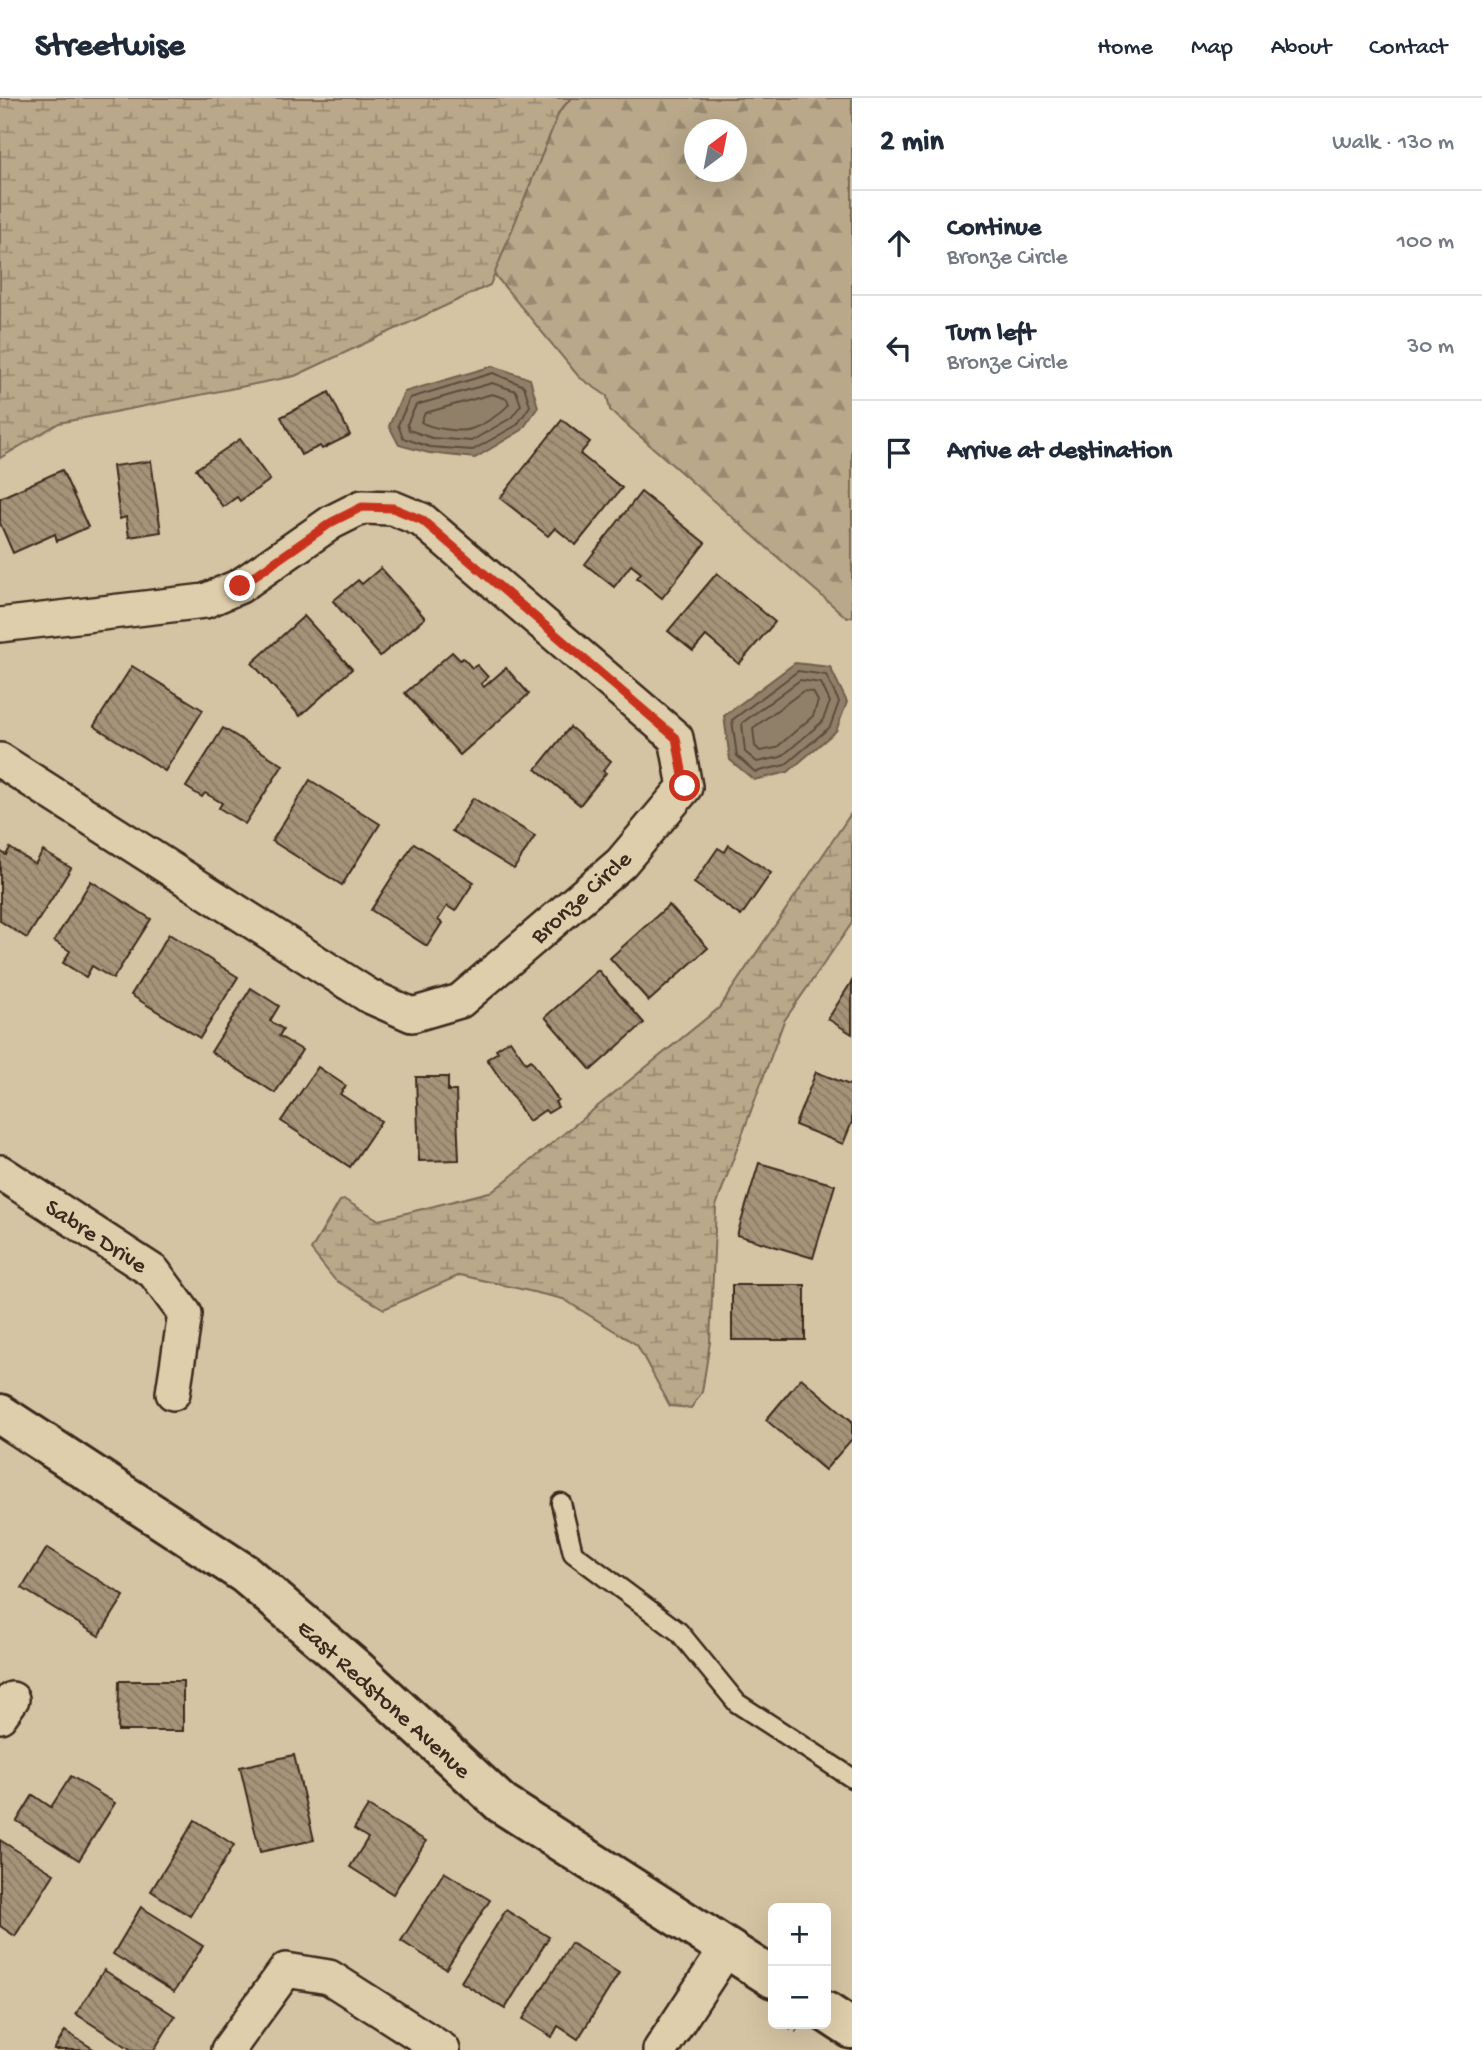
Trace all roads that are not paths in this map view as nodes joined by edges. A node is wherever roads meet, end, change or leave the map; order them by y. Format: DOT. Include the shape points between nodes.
graph roads {
  1 [pos="0,625"];
  2 [pos="0,760"];
  3 [pos="0,1172"];
  4 [pos="173,1394"];
  5 [pos="0,1414"];
  6 [pos="561,1503"];
  7 [pos="852,1778"];
  8 [pos="727,1948"];
  9 [pos="768,1975"];
  10 [pos="831,2015"];
  11 [pos="852,2029"];
  12 [pos="228,2050"];
  13 [pos="443,2050"];
  14 [pos="660,2050"];
  1 -- 2 [label="street, Bronze Circle" via="205,601 240,586 332,522 362,507 393,508 422,520 676,738 685,786 621,863 460,1001 412,1015 369,996"];
  3 -- 4 [label="street, Sabre Drive" via="154,1272 185,1314"];
  5 -- 8 [label="street, East Redstone Avenue" via="245,1574 502,1804"];
  6 -- 7 [label="lane" via="573,1553 679,1632 737,1703"];
  8 -- 9 [label="street, East Redstone Avenue"];
  8 -- 14 [label="street"];
  10 -- 11 [label="street"];
  12 -- 13 [label="street" via="286,1970 329,1976"];
}
